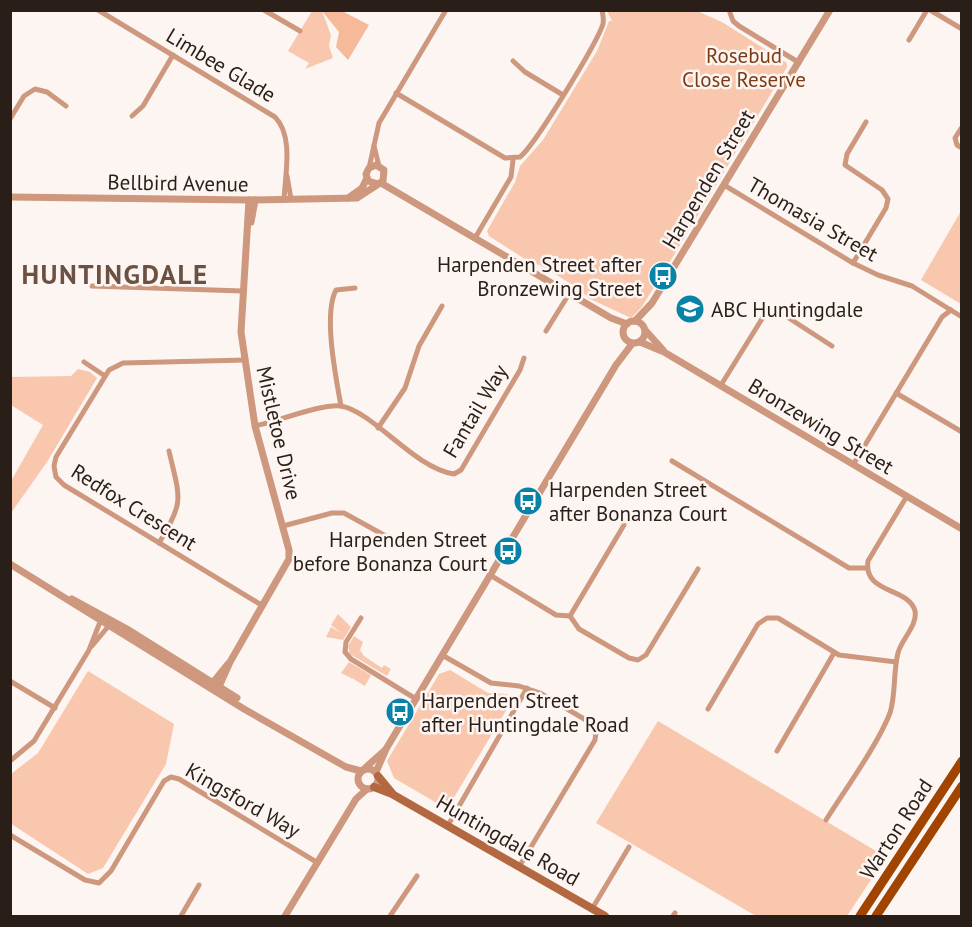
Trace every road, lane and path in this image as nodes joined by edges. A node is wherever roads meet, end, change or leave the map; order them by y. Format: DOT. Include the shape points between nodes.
graph roads {
  1 [pos="98,10"];
  2 [pos="264,10"];
  3 [pos="446,10"];
  4 [pos="602,10"];
  5 [pos="729,10"];
  6 [pos="830,10"];
  7 [pos="929,10"];
  8 [pos="962,29"];
  9 [pos="300,31"];
  10 [pos="909,40"];
  11 [pos="172,55"];
  12 [pos="513,61"];
  13 [pos="798,62"];
  14 [pos="396,93"];
  15 [pos="563,95"];
  16 [pos="66,106"];
  17 [pos="132,116"];
  18 [pos="10,119"];
  19 [pos="866,122"];
  20 [pos="962,127"];
  21 [pos="373,144"];
  22 [pos="962,148"];
  23 [pos="513,160"];
  24 [pos="379,166"];
  25 [pos="369,168"];
  26 [pos="385,174"];
  27 [pos="366,178"];
  28 [pos="379,184"];
  29 [pos="724,185"];
  30 [pos="402,194"];
  31 [pos="10,197"];
  32 [pos="346,199"];
  33 [pos="252,200"];
  34 [pos="287,200"];
  35 [pos="476,238"];
  36 [pos="853,263"];
  37 [pos="92,286"];
  38 [pos="355,288"];
  39 [pos="243,291"];
  40 [pos="569,294"];
  41 [pos="652,303"];
  42 [pos="442,306"];
  43 [pos="951,310"];
  44 [pos="962,316"];
  45 [pos="611,318"];
  46 [pos="635,321"];
  47 [pos="627,324"];
  48 [pos="645,329"];
  49 [pos="546,331"];
  50 [pos="630,339"];
  51 [pos="832,346"];
  52 [pos="664,352"];
  53 [pos="524,358"];
  54 [pos="246,360"];
  55 [pos="84,362"];
  56 [pos="105,376"];
  57 [pos="721,385"];
  58 [pos="896,393"];
  59 [pos="341,406"];
  60 [pos="255,426"];
  61 [pos="378,428"];
  62 [pos="962,432"];
  63 [pos="169,451"];
  64 [pos="672,461"];
  65 [pos="853,465"];
  66 [pos="907,496"];
  67 [pos="624,525"];
  68 [pos="283,526"];
  69 [pos="962,529"];
  70 [pos="159,543"];
  71 [pos="402,545"];
  72 [pos="10,564"];
  73 [pos="698,568"];
  74 [pos="867,568"];
  75 [pos="490,575"];
  76 [pos="263,606"];
  77 [pos="570,616"];
  78 [pos="101,618"];
  79 [pos="361,618"];
  80 [pos="111,623"];
  81 [pos="89,650"];
  82 [pos="834,653"];
  83 [pos="442,656"];
  84 [pos="896,662"];
  85 [pos="10,681"];
  86 [pos="215,687"];
  87 [pos="527,687"];
  88 [pos="416,699"];
  89 [pos="55,708"];
  90 [pos="708,709"];
  91 [pos="606,731"];
  92 [pos="596,732"];
  93 [pos="386,749"];
  94 [pos="777,751"];
  95 [pos="10,761"];
  96 [pos="962,761"];
  97 [pos="377,774"];
  98 [pos="360,775"];
  99 [pos="962,786"];
  100 [pos="371,788"];
  101 [pos="393,794"];
  102 [pos="356,799"];
  103 [pos="826,820"];
  104 [pos="447,827"];
  105 [pos="10,835"];
  106 [pos="629,847"];
  107 [pos="318,863"];
  108 [pos="519,867"];
  109 [pos="417,876"];
  110 [pos="199,885"];
  111 [pos="592,909"];
  112 [pos="181,916"];
  113 [pos="285,916"];
  114 [pos="390,916"];
  115 [pos="605,916"];
  116 [pos="860,916"];
  117 [pos="876,916"];
  1 -- 11 [label="street, Limbee Glade"];
  2 -- 9 [label="street"];
  3 -- 14 [label="street"];
  4 -- 15 [label="street" via="600,30"];
  5 -- 13 [label="street" via="739,26"];
  6 -- 13 [label="street, Harpenden Street"];
  7 -- 8 [label="street"];
  7 -- 10 [label="street"];
  11 -- 17 [label="street"];
  11 -- 34 [label="street, Limbee Glade" via="282,124"];
  12 -- 15 [label="street"];
  13 -- 29 [label="street, Harpenden Street"];
  14 -- 21 [label="street" via="379,123"];
  14 -- 23 [label="street"];
  15 -- 23 [label="street" via="526,153"];
  16 -- 18 [label="street" via="47,92 35,89 24,96"];
  19 -- 36 [label="street" via="847,154 845,165 882,190 888,199"];
  20 -- 22 [label="street" via="955,138"];
  21 -- 24 [label="street"];
  21 -- 25 [label="street"];
  23 -- 35 [label="street" via="511,177"];
  24 -- 25 [label="street"];
  24 -- 26 [label="street"];
  25 -- 27 [label="street"];
  26 -- 28 [label="street"];
  26 -- 30 [label="street, Bronzewing Street"];
  27 -- 28 [label="street"];
  27 -- 32 [label="street" via="359,192"];
  28 -- 30 [label="street, Bronzewing Street"];
  28 -- 32 [label="street, Bellbird Avenue" via="363,196"];
  29 -- 36 [label="street, Thomasia Street"];
  29 -- 41 [label="street, Harpenden Street"];
  30 -- 35 [label="street, Bronzewing Street"];
  31 -- 33 [label="street, Bellbird Avenue"];
  32 -- 34 [label="street, Bellbird Avenue"];
  33 -- 34 [label="street, Bellbird Avenue"];
  33 -- 39 [label="street, Mistletoe Drive"];
  35 -- 40 [label="street, Bronzewing Street"];
  36 -- 43 [label="street, Thomasia Street" via="912,286"];
  37 -- 39 [label="street"];
  38 -- 59 [label="street" via="336,290 332,297 332,336"];
  39 -- 54 [label="street, Mistletoe Drive"];
  40 -- 45 [label="street, Bronzewing Street"];
  40 -- 49 [label="street"];
  41 -- 46 [label="street, Harpenden Street"];
  41 -- 48 [label="street, Harpenden Street"];
  42 -- 61 [label="street" via="419,345 409,380"];
  43 -- 44 [label="street, Thomasia Street"];
  43 -- 58 [label="street" via="942,317"];
  45 -- 47 [label="street, Bronzewing Street"];
  45 -- 50 [label="street, Bronzewing Street"];
  46 -- 47 [label="street, Harpenden Street"];
  46 -- 48 [label="street"];
  47 -- 50 [label="street, Harpenden Street"];
  48 -- 50 [label="street, Harpenden Street"];
  48 -- 52 [label="street, Bronzewing Street"];
  50 -- 52 [label="street, Bronzewing Street"];
  50 -- 75 [label="street, Harpenden Street"];
  51 -- 57 [label="street" via="773,311 765,314"];
  52 -- 57 [label="street, Bronzewing Street"];
  53 -- 61 [label="street, Fantail Way" via="461,470 454,474 445,473 406,450"];
  54 -- 56 [label="street" via="123,363"];
  54 -- 60 [label="street, Mistletoe Drive"];
  55 -- 56 [label="street"];
  56 -- 70 [label="street, Redfox Crescent" via="56,457 56,477"];
  57 -- 65 [label="street, Bronzewing Street"];
  58 -- 62 [label="street"];
  58 -- 65 [label="street"];
  59 -- 60 [label="street"];
  59 -- 61 [label="street, Fantail Way"];
  60 -- 68 [label="street, Mistletoe Drive"];
  63 -- 70 [label="street" via="179,505"];
  64 -- 74 [label="street" via="849,568"];
  65 -- 66 [label="street, Bronzewing Street"];
  66 -- 69 [label="street, Bronzewing Street"];
  66 -- 74 [label="street"];
  67 -- 77 [label="street"];
  68 -- 71 [label="street" via="344,513"];
  68 -- 76 [label="street, Mistletoe Drive" via="289,559"];
  70 -- 76 [label="street, Redfox Crescent"];
  72 -- 78 [label="street"];
  73 -- 77 [label="street" via="646,655 638,660 579,629"];
  74 -- 84 [label="street" via="875,582 909,602 915,612"];
  75 -- 77 [label="street" via="556,615"];
  75 -- 83 [label="street, Harpenden Street"];
  76 -- 86 [label="street, Mistletoe Drive"];
  78 -- 80 [label="street"];
  78 -- 81 [label="street"];
  79 -- 88 [label="street" via="346,642 345,652"];
  80 -- 81 [label="street"];
  80 -- 86 [label="street"];
  81 -- 89 [label="street"];
  82 -- 84 [label="street"];
  82 -- 90 [label="street" via="778,618 767,618 758,624"];
  82 -- 94 [label="street"];
  83 -- 87 [label="street" via="491,683"];
  83 -- 88 [label="street, Harpenden Street"];
  84 -- 103 [label="street" via="889,713"];
  85 -- 89 [label="street"];
  86 -- 98 [label="street"];
  87 -- 92 [label="street" via="591,723"];
  87 -- 104 [label="street"];
  88 -- 93 [label="street, Harpenden Street"];
  89 -- 95 [label="street" via="34,741"];
  91 -- 92 [label="street"];
  92 -- 108 [label="street" via="595,740"];
  93 -- 97 [label="street, Harpenden Street"];
  93 -- 98 [label="street, Harpenden Street"];
  96 -- 116 [label="main road, Warton Road"];
  97 -- 98 [label="street"];
  97 -- 100 [label="street, Harpenden Street"];
  97 -- 101 [label="main road, Huntingdale Road"];
  98 -- 100 [label="street"];
  98 -- 102 [label="street, Harpenden Street"];
  99 -- 117 [label="main road, Warton Road"];
  100 -- 101 [label="main road, Huntingdale Road"];
  100 -- 102 [label="street, Harpenden Street"];
  101 -- 104 [label="main road, Huntingdale Road"];
  102 -- 107 [label="street, Harpenden Street"];
  104 -- 108 [label="main road, Huntingdale Road"];
  105 -- 107 [label="street, Kingsford Way" via="99,886 164,781 171,777"];
  106 -- 111 [label="street"];
  107 -- 113 [label="street, Harpenden Street"];
  108 -- 111 [label="main road, Huntingdale Road"];
  109 -- 114 [label="street"];
  110 -- 112 [label="street"];
  111 -- 115 [label="main road, Huntingdale Road"];
}
